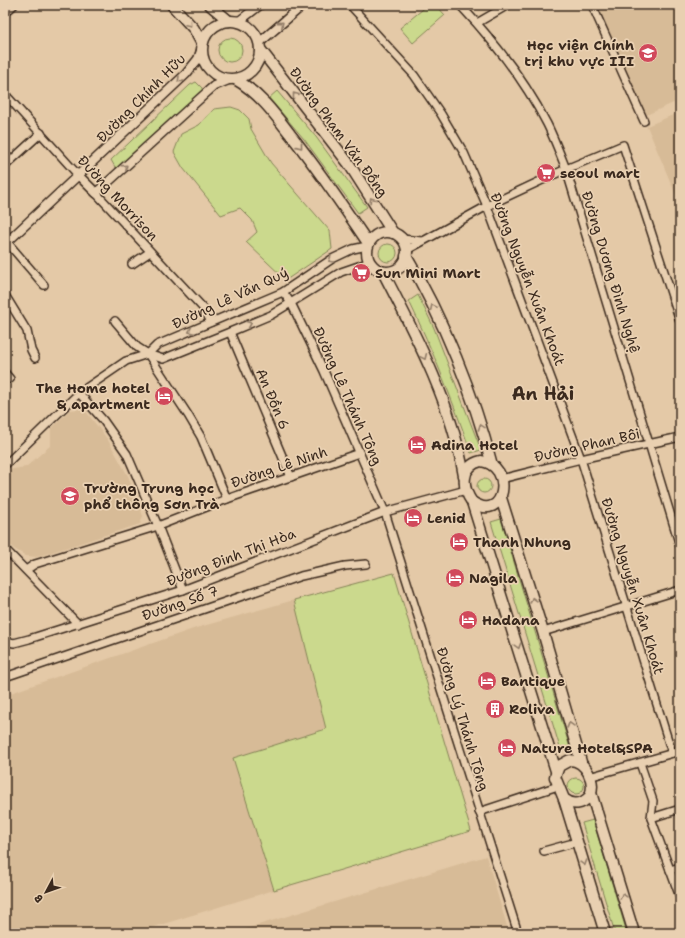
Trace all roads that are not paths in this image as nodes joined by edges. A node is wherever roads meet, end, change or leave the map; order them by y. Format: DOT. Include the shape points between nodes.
graph roads {
  1 [pos="14,5"];
  2 [pos="172,5"];
  3 [pos="210,5"];
  4 [pos="260,5"];
  5 [pos="303,5"];
  6 [pos="350,5"];
  7 [pos="460,5"];
  8 [pos="508,5"];
  9 [pos="592,5"];
  10 [pos="5,13"];
  11 [pos="234,21"];
  12 [pos="477,23"];
  13 [pos="202,46"];
  14 [pos="260,46"];
  15 [pos="233,79"];
  16 [pos="5,94"];
  17 [pos="644,121"];
  18 [pos="41,133"];
  19 [pos="5,166"];
  20 [pos="566,168"];
  21 [pos="80,176"];
  22 [pos="96,193"];
  23 [pos="487,206"];
  24 [pos="393,233"];
  25 [pos="402,239"];
  26 [pos="422,241"];
  27 [pos="6,243"];
  28 [pos="368,245"];
  29 [pos="150,252"];
  30 [pos="407,253"];
  31 [pos="370,262"];
  32 [pos="132,264"];
  33 [pos="383,272"];
  34 [pos="44,285"];
  35 [pos="282,292"];
  36 [pos="5,295"];
  37 [pos="290,303"];
  38 [pos="115,321"];
  39 [pos="680,321"];
  40 [pos="211,322"];
  41 [pos="230,332"];
  42 [pos="148,354"];
  43 [pos="35,358"];
  44 [pos="79,393"];
  45 [pos="680,438"];
  46 [pos="649,445"];
  47 [pos="360,452"];
  48 [pos="8,459"];
  49 [pos="581,459"];
  50 [pos="5,465"];
  51 [pos="492,465"];
  52 [pos="464,476"];
  53 [pos="291,477"];
  54 [pos="501,479"];
  55 [pos="466,490"];
  56 [pos="227,498"];
  57 [pos="501,498"];
  58 [pos="472,502"];
  59 [pos="385,512"];
  60 [pos="158,526"];
  61 [pos="680,546"];
  62 [pos="5,549"];
  63 [pos="366,564"];
  64 [pos="26,570"];
  65 [pos="183,590"];
  66 [pos="680,590"];
  67 [pos="626,605"];
  68 [pos="78,624"];
  69 [pos="543,632"];
  70 [pos="5,641"];
  71 [pos="5,677"];
  72 [pos="680,751"];
  73 [pos="672,754"];
  74 [pos="581,762"];
  75 [pos="640,763"];
  76 [pos="556,771"];
  77 [pos="589,777"];
  78 [pos="558,786"];
  79 [pos="591,793"];
  80 [pos="564,799"];
  81 [pos="680,809"];
  82 [pos="479,812"];
  83 [pos="651,818"];
  84 [pos="577,842"];
  85 [pos="544,851"];
  86 [pos="680,867"];
  87 [pos="670,870"];
  88 [pos="680,897"];
  89 [pos="518,933"];
  90 [pos="606,933"];
  91 [pos="634,933"];
  1 -- 10 [label="street"];
  2 -- 13 [label="main road, one-way" via="194,30"];
  3 -- 11 [label="main road"];
  4 -- 11 [label="street"];
  14 -- 5 [label="street, one-way"];
  6 -- 23 [label="street, Đường Nguyễn Xuân Khoát" via="414,74 464,153"];
  7 -- 12 [label="street, Đường Dương Đình Nghệ"];
  8 -- 12 [label="street"];
  9 -- 17 [label="street"];
  11 -- 13 [label="main road" via="215,26 205,37"];
  11 -- 14 [label="main road" via="252,29"];
  12 -- 20 [label="street, Đường Dương Đình Nghệ" via="500,51 547,123"];
  13 -- 15 [label="main road" via="205,63 210,70 216,75"];
  13 -- 21 [label="street, Đường Chính Hữu, one-way" via="198,59 186,74"];
  14 -- 15 [label="main road" via="257,63 253,69 242,77"];
  24 -- 14 [label="main road, Đường Phạm Văn Đồng, one-way" via="349,164"];
  22 -- 15 [label="street, one-way" via="214,86"];
  15 -- 28 [label="main road, one-way" via="253,91 282,124 336,194"];
  16 -- 18 [label="street, Đường Morrison"];
  18 -- 19 [label="street"];
  18 -- 21 [label="street, Đường Morrison"];
  20 -- 23 [label="street"];
  20 -- 39 [label="street" via="623,145"];
  20 -- 46 [label="street, Đường Dương Đình Nghệ"];
  21 -- 22 [label="street, Đường Morrison"];
  21 -- 27 [label="street, Đường Chính Hữu"];
  22 -- 29 [label="street, Đường Morrison"];
  23 -- 26 [label="street"];
  23 -- 49 [label="street, Đường Nguyễn Xuân Khoát"];
  24 -- 25 [label="main road"];
  24 -- 28 [label="main road" via="379,233"];
  25 -- 26 [label="street"];
  25 -- 30 [label="main road"];
  26 -- 30 [label="street"];
  27 -- 34 [label="street"];
  28 -- 31 [label="main road" via="366,252"];
  28 -- 35 [label="street, Đường Lê Văn Quý, one-way" via="332,259"];
  29 -- 32 [label="street"];
  29 -- 40 [label="street, Đường Morrison" via="204,309"];
  30 -- 33 [label="main road" via="398,269"];
  51 -- 30 [label="main road, one-way" via="487,444 445,332"];
  31 -- 33 [label="main road" via="373,267"];
  31 -- 37 [label="street, Đường Lê Văn Quý" via="341,272"];
  33 -- 52 [label="main road, one-way" via="437,387 460,454"];
  35 -- 37 [label="street, Đường Lê Thánh Tông"];
  35 -- 40 [label="street, Đường Lê Văn Quý"];
  36 -- 43 [label="street" via="26,331"];
  41 -- 37 [label="street, Đường Lê Văn Quý, one-way" via="271,315"];
  37 -- 47 [label="street, Đường Lê Thánh Tông"];
  38 -- 42 [label="street" via="137,347"];
  40 -- 42 [label="street, Đường Lê Văn Quý, one-way" via="157,345"];
  41 -- 42 [label="street, Đường Lê Văn Quý" via="163,359"];
  41 -- 53 [label="street, An Đồn 6"];
  42 -- 44 [label="street, Đường Lê Văn Quý" via="126,361"];
  42 -- 56 [label="street" via="201,437"];
  44 -- 48 [label="street, Đường Lê Văn Quý"];
  44 -- 60 [label="street" via="103,420 127,454"];
  45 -- 46 [label="street, Đường Phan Bôi"];
  46 -- 49 [label="street, Đường Phan Bôi"];
  46 -- 61 [label="street, Đường Dương Đình Nghệ"];
  47 -- 53 [label="street, Đường Lê Ninh"];
  47 -- 59 [label="street, Đường Lê Thánh Tông"];
  48 -- 50 [label="street, Đường Lê Văn Quý"];
  49 -- 54 [label="street, Đường Phan Bôi"];
  49 -- 67 [label="street, Đường Nguyễn Xuân Khoát"];
  51 -- 52 [label="main road" via="487,462 475,463"];
  51 -- 54 [label="main road"];
  52 -- 55 [label="main road"];
  53 -- 56 [label="street, Đường Lê Ninh"];
  54 -- 57 [label="main road"];
  55 -- 58 [label="main road"];
  55 -- 59 [label="street, Đường Đinh Thị Hòa"];
  56 -- 60 [label="street, Đường Lê Ninh"];
  57 -- 58 [label="main road" via="494,505 483,508"];
  69 -- 57 [label="main road, one-way"];
  58 -- 76 [label="main road, one-way"];
  59 -- 65 [label="street, Đường Đinh Thị Hòa"];
  59 -- 82 [label="street, Đường Lý Thánh Tông"];
  60 -- 64 [label="street, Đường Lê Ninh" via="35,564"];
  60 -- 65 [label="street"];
  62 -- 64 [label="street"];
  63 -- 71 [label="street, Đường Số 7" via="301,576"];
  64 -- 68 [label="street"];
  65 -- 68 [label="street, Đường Đinh Thị Hòa"];
  66 -- 67 [label="street"];
  67 -- 69 [label="street"];
  67 -- 73 [label="street, Đường Nguyễn Xuân Khoát"];
  68 -- 70 [label="street, Đường Đinh Thị Hòa" via="14,643"];
  74 -- 69 [label="main road, one-way"];
  72 -- 73 [label="street"];
  73 -- 75 [label="street"];
  74 -- 76 [label="main road" via="564,762"];
  74 -- 77 [label="main road"];
  75 -- 77 [label="street"];
  75 -- 83 [label="street" via="653,801"];
  76 -- 78 [label="main road"];
  77 -- 79 [label="main road"];
  78 -- 80 [label="main road"];
  78 -- 82 [label="street"];
  79 -- 80 [label="main road" via="581,804"];
  91 -- 79 [label="main road, one-way"];
  80 -- 84 [label="main road"];
  81 -- 83 [label="street"];
  82 -- 89 [label="street, Đường Lý Thánh Tông"];
  83 -- 87 [label="street"];
  84 -- 85 [label="street"];
  84 -- 90 [label="main road, one-way"];
  86 -- 87 [label="street"];
  87 -- 88 [label="street"];
}
